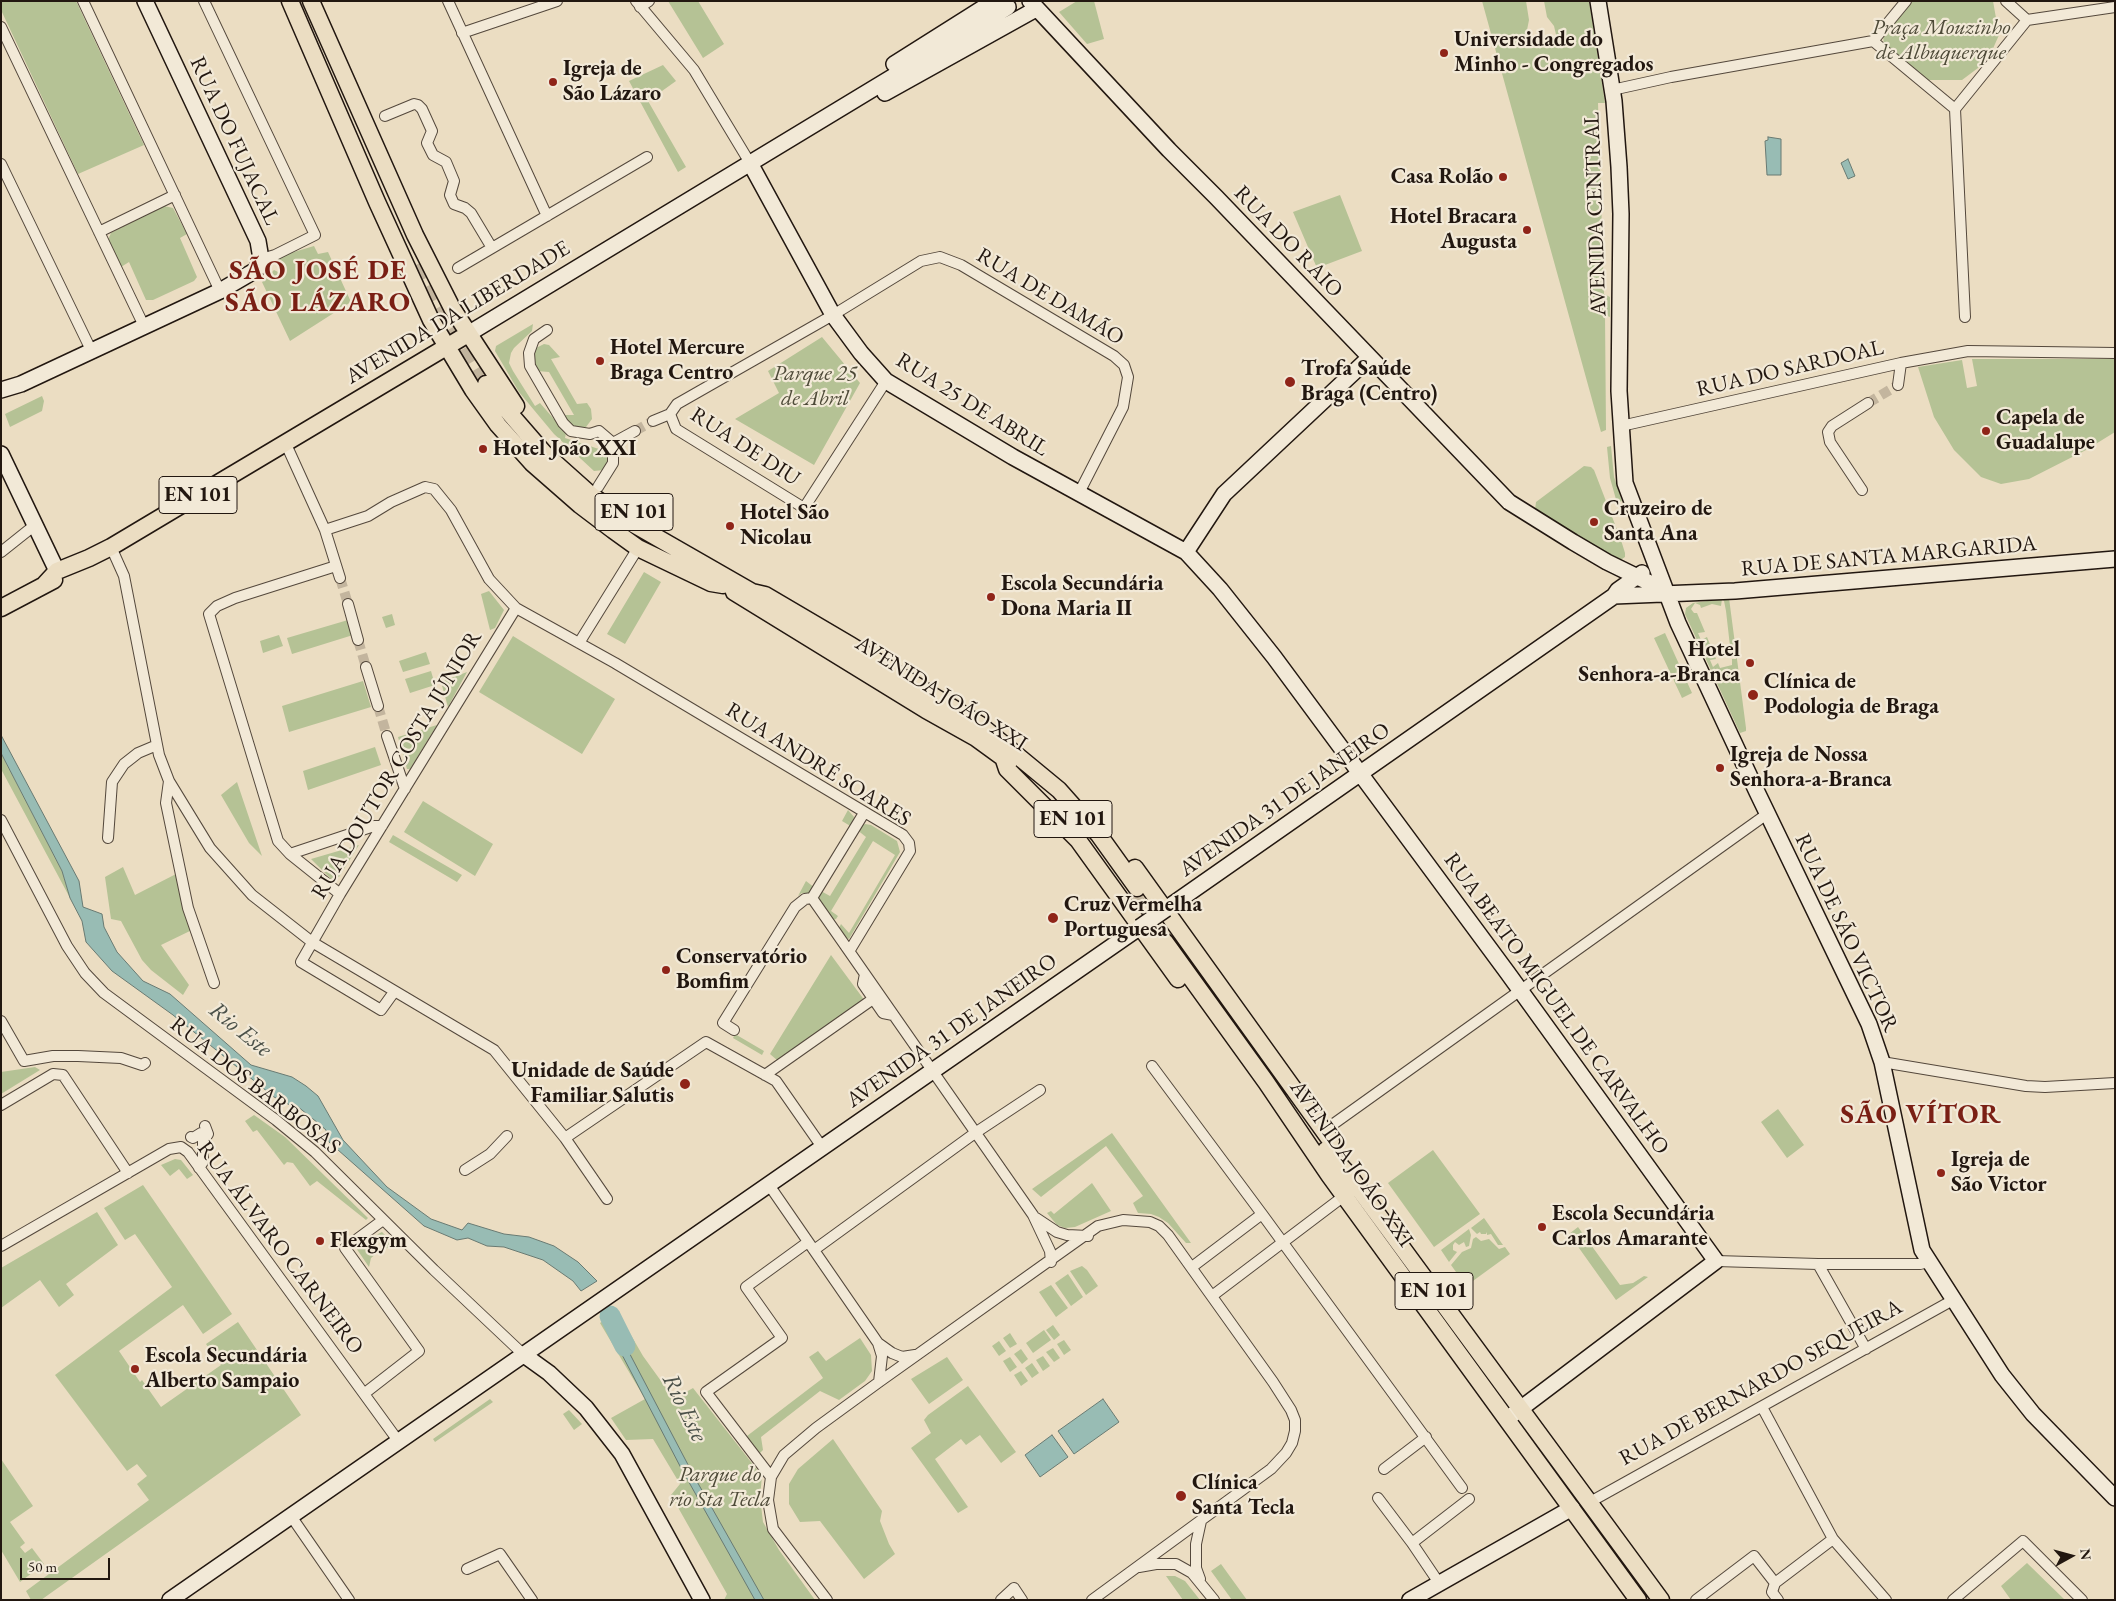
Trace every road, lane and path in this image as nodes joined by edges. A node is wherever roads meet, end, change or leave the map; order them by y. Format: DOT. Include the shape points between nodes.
graph roads {
  1 [pos="83,1"];
  2 [pos="145,1"];
  3 [pos="204,1"];
  4 [pos="290,1"];
  5 [pos="296,1"];
  6 [pos="304,1"];
  7 [pos="311,1"];
  8 [pos="448,1"];
  9 [pos="557,1"];
  10 [pos="1598,1"];
  11 [pos="1906,1"];
  12 [pos="2006,1"];
  13 [pos="642,3"];
  14 [pos="1001,4"];
  15 [pos="1033,5"];
  16 [pos="2115,7"];
  17 [pos="2027,20"];
  18 [pos="1,27"];
  19 [pos="462,33"];
  20 [pos="1873,41"];
  21 [pos="1612,90"];
  22 [pos="847,103"];
  23 [pos="1956,109"];
  24 [pos="385,116"];
  25 [pos="646,157"];
  26 [pos="750,163"];
  27 [pos="1,164"];
  28 [pos="175,195"];
  29 [pos="547,216"];
  30 [pos="99,232"];
  31 [pos="492,248"];
  32 [pos="261,259"];
  33 [pos="458,268"];
  34 [pos="220,290"];
  35 [pos="833,315"];
  36 [pos="1965,317"];
  37 [pos="144,326"];
  38 [pos="547,330"];
  39 [pos="468,334"];
  40 [pos="446,347"];
  41 [pos="92,352"];
  42 [pos="2115,353"];
  43 [pos="1369,358"];
  44 [pos="1900,363"];
  45 [pos="886,381"];
  46 [pos="1898,385"];
  47 [pos="4,392"];
  48 [pos="1868,403"];
  49 [pos="670,414"];
  50 [pos="653,421"];
  51 [pos="1620,426"];
  52 [pos="634,431"];
  53 [pos="285,442"];
  54 [pos="613,444"];
  55 [pos="1,454"];
  56 [pos="598,487"];
  57 [pos="1862,490"];
  58 [pos="1079,493"];
  59 [pos="35,525"];
  60 [pos="325,530"];
  61 [pos="111,547"];
  62 [pos="638,548"];
  63 [pos="1,552"];
  64 [pos="1186,552"];
  65 [pos="1651,554"];
  66 [pos="90,558"];
  67 [pos="2115,559"];
  68 [pos="1607,562"];
  69 [pos="336,566"];
  70 [pos="57,571"];
  71 [pos="1636,577"];
  72 [pos="340,578"];
  73 [pos="45,584"];
  74 [pos="723,585"];
  75 [pos="1667,594"];
  76 [pos="764,595"];
  77 [pos="1614,596"];
  78 [pos="348,604"];
  79 [pos="1,608"];
  80 [pos="516,608"];
  81 [pos="358,640"];
  82 [pos="579,643"];
  83 [pos="366,667"];
  84 [pos="378,706"];
  85 [pos="979,724"];
  86 [pos="387,736"];
  87 [pos="157,745"];
  88 [pos="1003,757"];
  89 [pos="1359,774"];
  90 [pos="169,781"];
  91 [pos="405,789"];
  92 [pos="864,813"];
  93 [pos="1767,814"];
  94 [pos="1,820"];
  95 [pos="382,826"];
  96 [pos="108,838"];
  97 [pos="290,854"];
  98 [pos="340,894"];
  99 [pos="812,898"];
  100 [pos="1166,909"];
  101 [pos="1140,927"];
  102 [pos="312,942"];
  103 [pos="850,950"];
  104 [pos="865,974"];
  105 [pos="214,983"];
  106 [pos="1520,989"];
  107 [pos="394,992"];
  108 [pos="873,999"];
  109 [pos="893,1015"];
  110 [pos="1,1021"];
  111 [pos="734,1030"];
  112 [pos="1882,1062"];
  113 [pos="145,1063"];
  114 [pos="1152,1066"];
  115 [pos="931,1070"];
  116 [pos="765,1075"];
  117 [pos="2115,1083"];
  118 [pos="1040,1090"];
  119 [pos="1,1105"];
  120 [pos="975,1133"];
  121 [pos="507,1136"];
  122 [pos="191,1137"];
  123 [pos="565,1138"];
  124 [pos="1328,1144"];
  125 [pos="822,1147"];
  126 [pos="199,1168"];
  127 [pos="465,1170"];
  128 [pos="128,1173"];
  129 [pos="1329,1175"];
  130 [pos="769,1185"];
  131 [pos="1344,1196"];
  132 [pos="607,1199"];
  133 [pos="1262,1214"];
  134 [pos="1033,1215"];
  135 [pos="383,1220"];
  136 [pos="1088,1236"];
  137 [pos="1282,1242"];
  138 [pos="1,1246"];
  139 [pos="811,1246"];
  140 [pos="1716,1261"];
  141 [pos="1051,1262"];
  142 [pos="1929,1262"];
  143 [pos="1818,1264"];
  144 [pos="1192,1267"];
  145 [pos="1212,1296"];
  146 [pos="1952,1300"];
  147 [pos="878,1343"];
  148 [pos="1866,1349"];
  149 [pos="524,1355"];
  150 [pos="918,1355"];
  151 [pos="879,1382"];
  152 [pos="365,1393"];
  153 [pos="1762,1407"];
  154 [pos="1520,1409"];
  155 [pos="1507,1419"];
  156 [pos="1426,1437"];
  157 [pos="399,1442"];
  158 [pos="1384,1469"];
  159 [pos="771,1477"];
  160 [pos="1462,1488"];
  161 [pos="1378,1498"];
  162 [pos="2115,1498"];
  163 [pos="1469,1499"];
  164 [pos="1590,1502"];
  165 [pos="1572,1508"];
  166 [pos="291,1516"];
  167 [pos="1201,1521"];
  168 [pos="1833,1538"];
  169 [pos="1412,1543"];
  170 [pos="467,1569"];
  171 [pos="1133,1569"];
  172 [pos="1202,1583"];
  173 [pos="1438,1583"];
  174 [pos="1775,1583"];
  175 [pos="170,1600"];
  176 [pos="349,1600"];
  177 [pos="532,1600"];
  178 [pos="702,1600"];
  179 [pos="827,1600"];
  180 [pos="1001,1600"];
  181 [pos="1022,1600"];
  182 [pos="1092,1600"];
  183 [pos="1214,1600"];
  184 [pos="1410,1600"];
  185 [pos="1638,1600"];
  186 [pos="1661,1600"];
  187 [pos="1696,1600"];
  188 [pos="1778,1600"];
  189 [pos="1886,1600"];
  190 [pos="1953,1600"];
  191 [pos="2082,1600"];
  1 -- 28 [label="street"];
  2 -- 32 [label="street, RUA DO FUJACAL" via="258,241"];
  3 -- 32 [label="street" via="315,235"];
  4 -- 40 [label="main road, AVENIDA JOÃO XXI" via="384,219"];
  5 -- 6 [label="main road" via="406,242"];
  7 -- 39 [label="main road, AVENIDA JOÃO XXI" via="415,235"];
  8 -- 19 [label="street"];
  9 -- 19 [label="street"];
  10 -- 21 [label="street, AVENIDA CENTRAL"];
  11 -- 20 [label="street"];
  12 -- 17 [label="street"];
  13 -- 26 [label="street, RUA 25 DE ABRIL" via="694,70"];
  14 -- 22 [label="street, AVENIDA DA LIBERDADE"];
  15 -- 22 [label="street, AVENIDA DA LIBERDADE" via="878,96"];
  15 -- 43 [label="street, RUA DO RAIO"];
  16 -- 17 [label="street"];
  17 -- 23 [label="street"];
  18 -- 30 [label="street"];
  19 -- 29 [label="street"];
  20 -- 21 [label="street" via="1671,76"];
  20 -- 23 [label="street"];
  21 -- 51 [label="street, AVENIDA CENTRAL" via="1621,214"];
  22 -- 26 [label="street, AVENIDA DA LIBERDADE"];
  23 -- 36 [label="street"];
  24 -- 31 [label="street" via="414,104 422,109 432,131 427,143 433,155 446,162 454,181 450,195 454,204 471,213"];
  25 -- 29 [label="street"];
  26 -- 35 [label="street, RUA 25 DE ABRIL"];
  26 -- 39 [label="street, AVENIDA DA LIBERDADE"];
  27 -- 41 [label="street"];
  28 -- 30 [label="street"];
  28 -- 34 [label="street"];
  29 -- 31 [label="street"];
  30 -- 37 [label="street"];
  31 -- 33 [label="street"];
  32 -- 34 [label="street, RUA DO FUJACAL" via="256,270"];
  34 -- 37 [label="street, RUA DO FUJACAL"];
  35 -- 45 [label="street, RUA 25 DE ABRIL"];
  35 -- 49 [label="street, RUA DE DIU" via="677,404"];
  35 -- 58 [label="street, RUA DE DAMÃO" via="921,261 940,257 961,265 1114,356 1124,365 1128,377 1123,406"];
  37 -- 41 [label="street, RUA DO FUJACAL"];
  38 -- 54 [label="street" via="534,339 528,353 530,366 563,423 571,430 590,434 598,431"];
  39 -- 40 [label="main road, AVENIDA DA LIBERDADE / EN 101"];
  39 -- 56 [label="main road, AVENIDA JOÃO XXI / EN 101" via="518,409 552,446"];
  40 -- 53 [label="main road, AVENIDA DA LIBERDADE / EN 101"];
  40 -- 62 [label="main road, AVENIDA JOÃO XXI / EN 101" via="498,425 532,463 580,505"];
  41 -- 47 [label="street, RUA DO FUJACAL"];
  42 -- 44 [label="street, RUA DO SARDOAL" via="1968,351"];
  43 -- 64 [label="street" via="1224,494"];
  43 -- 68 [label="street, RUA DO RAIO" via="1509,502 1521,504"];
  44 -- 46 [label="street"];
  44 -- 51 [label="street, RUA DO SARDOAL"];
  45 -- 49 [label="street, RUA DE DIU" via="804,508 676,429"];
  45 -- 58 [label="street, RUA 25 DE ABRIL"];
  48 -- 57 [label="street" via="1832,426 1828,432 1830,442"];
  49 -- 50 [label="street, RUA DE DIU"];
  51 -- 65 [label="street, AVENIDA CENTRAL" via="1624,483"];
  52 -- 54 [label="street"];
  53 -- 60 [label="street"];
  53 -- 61 [label="main road, AVENIDA DA LIBERDADE / EN 101"];
  54 -- 56 [label="street" via="613,462"];
  55 -- 59 [label="street"];
  56 -- 76 [label="main road, AVENIDA JOÃO XXI / EN 101" via="628,509 755,585"];
  58 -- 64 [label="street, RUA 25 DE ABRIL"];
  59 -- 63 [label="street"];
  59 -- 70 [label="street"];
  60 -- 69 [label="street"];
  60 -- 80 [label="street" via="368,516 424,487 434,489 456,518 482,568"];
  61 -- 66 [label="main road, AVENIDA DA LIBERDADE / EN 101"];
  61 -- 87 [label="street" via="124,576"];
  62 -- 74 [label="main road, AVENIDA JOÃO XXI / EN 101" via="711,583"];
  62 -- 82 [label="street"];
  64 -- 89 [label="street, RUA 25 DE ABRIL" via="1235,607"];
  65 -- 71 [label="street, AVENIDA 31 DE JANEIRO" via="1646,570"];
  65 -- 75 [label="street, RUA DE SÃO VICTOR"];
  66 -- 70 [label="main road, AVENIDA DA LIBERDADE / EN 101"];
  66 -- 73 [label="main road, AVENIDA DA LIBERDADE / EN 101" via="78,570"];
  67 -- 75 [label="street, RUA DE SANTA MARGARIDA" via="1909,578"];
  68 -- 71 [label="street, RUA DO RAIO"];
  68 -- 77 [label="street" via="1614,579"];
  69 -- 72 [label="street"];
  69 -- 97 [label="street" via="235,598 217,606 209,614 278,841"];
  70 -- 73 [label="main road, AVENIDA DA LIBERDADE / EN 101"];
  71 -- 75 [label="street, RUA DO RAIO"];
  71 -- 77 [label="street, AVENIDA 31 DE JANEIRO"];
  73 -- 79 [label="main road, AVENIDA DA LIBERDADE / EN 101"];
  74 -- 76 [label="main road, AVENIDA JOÃO XXI" via="585,500 505,420 484,385 544,453 591,495 631,523 752,592"];
  74 -- 88 [label="main road, AVENIDA JOÃO XXI / EN 101"];
  75 -- 77 [label="street, RUA DE SANTA MARGARIDA"];
  75 -- 93 [label="street, RUA DE SÃO VICTOR"];
  76 -- 85 [label="main road, AVENIDA JOÃO XXI / EN 101"];
  77 -- 89 [label="street, AVENIDA 31 DE JANEIRO"];
  78 -- 81 [label="street"];
  80 -- 82 [label="street, RUA ANDRÉ SOARES"];
  80 -- 91 [label="street, RUA DOUTOR COSTA JÚNIOR"];
  82 -- 92 [label="street, RUA ANDRÉ SOARES"];
  83 -- 84 [label="street"];
  85 -- 88 [label="main road, AVENIDA JOÃO XXI / EN 101" via="1059,790 1099,835 1134,890 1052,797"];
  85 -- 100 [label="main road" via="1024,747 1064,782 1107,829"];
  86 -- 91 [label="street"];
  87 -- 90 [label="street"];
  87 -- 96 [label="street" via="138,753 124,764 112,782"];
  88 -- 101 [label="main road" via="1007,769 1078,840"];
  89 -- 100 [label="street, AVENIDA 31 DE JANEIRO"];
  89 -- 106 [label="street, RUA BEATO MIGUEL DE CARVALHO"];
  90 -- 102 [label="street" via="210,848 252,895"];
  90 -- 105 [label="street" via="166,803 188,908"];
  91 -- 95 [label="street, RUA DOUTOR COSTA JÚNIOR"];
  92 -- 99 [label="street"];
  92 -- 103 [label="street, RUA ANDRÉ SOARES" via="903,835 910,851"];
  93 -- 106 [label="street"];
  93 -- 112 [label="street, RUA DE SÃO VICTOR" via="1869,1024"];
  94 -- 135 [label="street, RUA DOS BARBOSAS" via="67,946 85,973 104,993 276,1120 315,1152"];
  95 -- 97 [label="street"];
  95 -- 98 [label="street, RUA DOUTOR COSTA JÚNIOR"];
  97 -- 98 [label="street"];
  98 -- 102 [label="street, RUA DOUTOR COSTA JÚNIOR"];
  99 -- 103 [label="street"];
  99 -- 111 [label="street" via="795,907 723,1024"];
  100 -- 101 [label="street, AVENIDA 31 DE JANEIRO, bridge"];
  100 -- 124 [label="main road"];
  101 -- 115 [label="street, AVENIDA 31 DE JANEIRO"];
  101 -- 129 [label="main road" via="1257,1088"];
  102 -- 107 [label="street"];
  102 -- 107 [label="street, RUA DOUTOR COSTA JÚNIOR" via="301,962 381,1010"];
  103 -- 104 [label="street"];
  104 -- 108 [label="street" via="863,984"];
  104 -- 109 [label="street"];
  106 -- 124 [label="street" via="1332,1125"];
  106 -- 140 [label="street, RUA BEATO MIGUEL DE CARVALHO"];
  107 -- 123 [label="street" via="494,1050"];
  108 -- 109 [label="street" via="883,1013"];
  108 -- 116 [label="street"];
  109 -- 115 [label="street"];
  110 -- 113 [label="street" via="24,1061 78,1056"];
  112 -- 117 [label="street" via="2044,1088"];
  112 -- 142 [label="street, RUA DE SÃO VICTOR" via="1922,1250"];
  114 -- 133 [label="street"];
  115 -- 120 [label="street"];
  115 -- 125 [label="street, AVENIDA 31 DE JANEIRO"];
  116 -- 123 [label="street" via="706,1042"];
  116 -- 125 [label="street" via="776,1081"];
  118 -- 120 [label="street"];
  119 -- 128 [label="street" via="53,1074 63,1075"];
  120 -- 134 [label="street"];
  120 -- 139 [label="street"];
  121 -- 127 [label="street" via="490,1154"];
  122 -- 126 [label="street" via="206,1130 203,1162"];
  123 -- 132 [label="street"];
  124 -- 129 [label="main road, AVENIDA JOÃO XXI / EN 101" via="1168,940"];
  124 -- 154 [label="main road, AVENIDA JOÃO XXI / EN 101"];
  125 -- 130 [label="street, AVENIDA 31 DE JANEIRO"];
  126 -- 128 [label="street, RUA ÁLVARO CARNEIRO" via="181,1147 169,1149"];
  126 -- 152 [label="street, RUA ÁLVARO CARNEIRO"];
  128 -- 138 [label="street, RUA ÁLVARO CARNEIRO"];
  129 -- 131 [label="main road, AVENIDA JOÃO XXI / EN 101"];
  130 -- 139 [label="street"];
  130 -- 149 [label="street, AVENIDA 31 DE JANEIRO"];
  131 -- 137 [label="street"];
  131 -- 155 [label="main road, AVENIDA JOÃO XXI / EN 101"];
  133 -- 137 [label="street"];
  133 -- 144 [label="street"];
  134 -- 136 [label="street" via="1057,1232"];
  134 -- 141 [label="street" via="1050,1251"];
  135 -- 149 [label="street, RUA DOS BARBOSAS"];
  135 -- 152 [label="street" via="345,1248 419,1351"];
  136 -- 141 [label="street"];
  136 -- 144 [label="street" via="1106,1223 1123,1220 1150,1222 1168,1235"];
  137 -- 145 [label="street"];
  137 -- 156 [label="street"];
  139 -- 147 [label="street"];
  139 -- 159 [label="street" via="746,1287 782,1338 706,1392"];
  140 -- 143 [label="street"];
  140 -- 154 [label="street"];
  141 -- 150 [label="street"];
  142 -- 143 [label="street"];
  142 -- 146 [label="street, RUA DE SÃO VICTOR"];
  143 -- 148 [label="street"];
  144 -- 145 [label="street"];
  145 -- 167 [label="street" via="1290,1410 1295,1420 1295,1431 1286,1453 1271,1469"];
  146 -- 148 [label="street, RUA DE BERNARDO SEQUEIRA"];
  146 -- 162 [label="street, RUA DE SÃO VICTOR" via="2002,1375 2033,1414"];
  147 -- 150 [label="street" via="902,1357"];
  147 -- 151 [label="street" via="882,1356"];
  148 -- 153 [label="street, RUA DE BERNARDO SEQUEIRA"];
  149 -- 157 [label="street, AVENIDA 31 DE JANEIRO"];
  149 -- 178 [label="street" via="549,1373 586,1408 622,1454"];
  150 -- 151 [label="street"];
  151 -- 159 [label="street" via="784,1455"];
  152 -- 157 [label="street, RUA ÁLVARO CARNEIRO"];
  153 -- 164 [label="street, RUA DE BERNARDO SEQUEIRA"];
  153 -- 168 [label="street"];
  154 -- 155 [label="street"];
  154 -- 164 [label="main road, AVENIDA JOÃO XXI / EN 101"];
  155 -- 165 [label="main road, AVENIDA JOÃO XXI / EN 101"];
  156 -- 158 [label="street"];
  156 -- 160 [label="street"];
  157 -- 166 [label="street, AVENIDA 31 DE JANEIRO"];
  159 -- 179 [label="street" via="768,1500 773,1529"];
  161 -- 169 [label="street"];
  163 -- 169 [label="street"];
  164 -- 186 [label="main road, EN 101"];
  165 -- 173 [label="street"];
  165 -- 185 [label="main road, EN 101"];
  166 -- 175 [label="street, AVENIDA 31 DE JANEIRO"];
  166 -- 176 [label="street"];
  167 -- 171 [label="street"];
  167 -- 172 [label="street" via="1196,1544 1196,1568"];
  168 -- 174 [label="street"];
  168 -- 189 [label="street"];
  169 -- 173 [label="street"];
  170 -- 177 [label="street" via="500,1554"];
  171 -- 172 [label="street" via="1176,1564"];
  171 -- 182 [label="street"];
  172 -- 183 [label="street"];
  173 -- 184 [label="street"];
  174 -- 187 [label="street" via="1754,1556"];
  174 -- 188 [label="street" via="1772,1592"];
  180 -- 181 [label="street" via="1014,1588"];
  190 -- 191 [label="street" via="2023,1541"];
}
